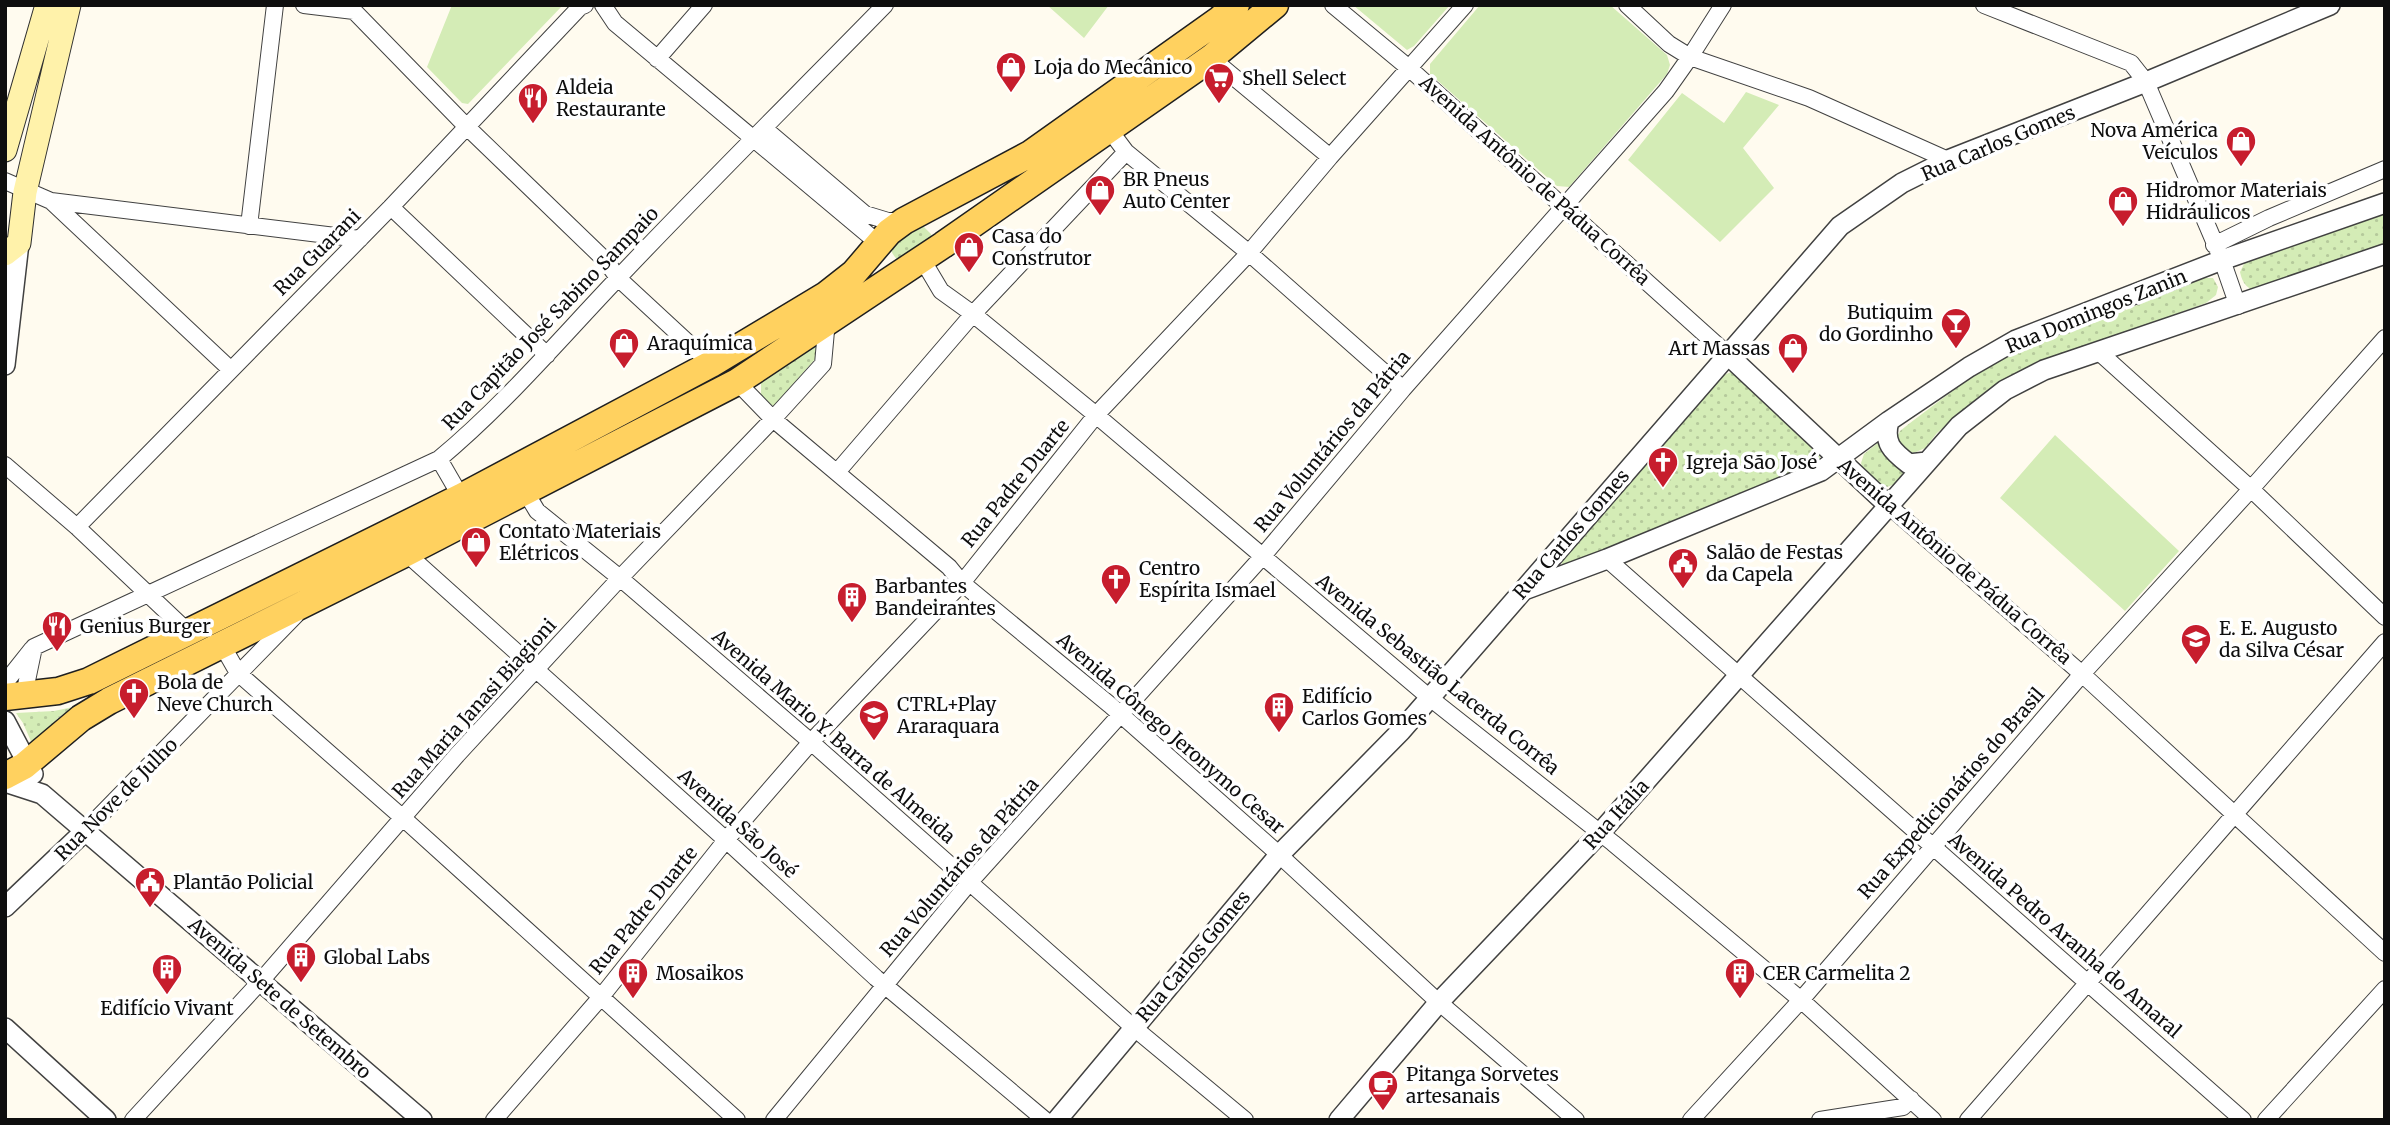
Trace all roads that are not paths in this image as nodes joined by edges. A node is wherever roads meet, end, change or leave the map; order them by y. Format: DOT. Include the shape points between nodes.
graph roads {
  1 [pos="47,5"];
  2 [pos="69,5"];
  3 [pos="275,5"];
  4 [pos="304,5"];
  5 [pos="585,5"];
  6 [pos="603,5"];
  7 [pos="704,5"];
  8 [pos="885,5"];
  9 [pos="1236,5"];
  10 [pos="1275,5"];
  11 [pos="1333,5"];
  12 [pos="1465,5"];
  13 [pos="1627,5"];
  14 [pos="1723,5"];
  15 [pos="1984,5"];
  16 [pos="2321,7"];
  17 [pos="357,8"];
  18 [pos="1690,57"];
  19 [pos="1211,58"];
  20 [pos="657,59"];
  21 [pos="1410,69"];
  22 [pos="2146,82"];
  23 [pos="467,126"];
  24 [pos="1108,128"];
  25 [pos="760,134"];
  26 [pos="5,150"];
  27 [pos="1126,152"];
  28 [pos="1330,157"];
  29 [pos="1948,160"];
  30 [pos="2385,169"];
  31 [pos="15,186"];
  32 [pos="51,201"];
  33 [pos="2385,203"];
  34 [pos="391,206"];
  35 [pos="1564,207"];
  36 [pos="913,216"];
  37 [pos="249,226"];
  38 [pos="360,239"];
  39 [pos="878,246"];
  40 [pos="12,249"];
  41 [pos="2218,252"];
  42 [pos="1249,253"];
  43 [pos="2385,254"];
  44 [pos="923,258"];
  45 [pos="618,278"];
  46 [pos="2238,306"];
  47 [pos="973,314"];
  48 [pos="827,320"];
  49 [pos="2385,338"];
  50 [pos="2099,352"];
  51 [pos="1727,354"];
  52 [pos="547,355"];
  53 [pos="711,364"];
  54 [pos="5,365"];
  55 [pos="230,369"];
  56 [pos="737,382"];
  57 [pos="1403,389"];
  58 [pos="1096,415"];
  59 [pos="773,419"];
  60 [pos="1889,421"];
  61 [pos="1838,458"];
  62 [pos="439,459"];
  63 [pos="1927,461"];
  64 [pos="5,465"];
  65 [pos="838,471"];
  66 [pos="2251,489"];
  67 [pos="525,491"];
  68 [pos="461,497"];
  69 [pos="1889,506"];
  70 [pos="77,527"];
  71 [pos="406,553"];
  72 [pos="1262,556"];
  73 [pos="1608,559"];
  74 [pos="620,578"];
  75 [pos="962,583"];
  76 [pos="1520,592"];
  77 [pos="149,594"];
  78 [pos="312,598"];
  79 [pos="230,610"];
  80 [pos="2385,617"];
  81 [pos="187,631"];
  82 [pos="2385,642"];
  83 [pos="222,645"];
  84 [pos="536,670"];
  85 [pos="238,673"];
  86 [pos="2082,674"];
  87 [pos="1738,676"];
  88 [pos="12,692"];
  89 [pos="1430,698"];
  90 [pos="1122,716"];
  91 [pos="5,721"];
  92 [pos="811,743"];
  93 [pos="28,761"];
  94 [pos="5,776"];
  95 [pos="5,782"];
  96 [pos="42,794"];
  97 [pos="2233,814"];
  98 [pos="402,818"];
  99 [pos="85,831"];
  100 [pos="1600,833"];
  101 [pos="726,840"];
  102 [pos="1933,847"];
  103 [pos="1279,855"];
  104 [pos="969,883"];
  105 [pos="5,907"];
  106 [pos="2385,953"];
  107 [pos="260,982"];
  108 [pos="2088,982"];
  109 [pos="884,984"];
  110 [pos="2385,989"];
  111 [pos="601,997"];
  112 [pos="1801,1000"];
  113 [pos="1440,1001"];
  114 [pos="1133,1027"];
  115 [pos="5,1028"];
  116 [pos="1911,1099"];
  117 [pos="106,1120"];
  118 [pos="133,1120"];
  119 [pos="422,1120"];
  120 [pos="494,1120"];
  121 [pos="737,1120"];
  122 [pos="774,1120"];
  123 [pos="1045,1120"];
  124 [pos="1057,1120"];
  125 [pos="1245,1120"];
  126 [pos="1339,1120"];
  127 [pos="1576,1120"];
  128 [pos="1691,1120"];
  129 [pos="1820,1120"];
  130 [pos="1933,1120"];
  131 [pos="1968,1120"];
  132 [pos="2243,1120"];
  133 [pos="2266,1120"];
  1 -- 26 [label="main road"];
  2 -- 31 [label="main road"];
  3 -- 37 [label="street"];
  4 -- 17 [label="street"];
  5 -- 23 [label="street, Rua Guarani"];
  6 -- 20 [label="street" via="615,23"];
  7 -- 20 [label="street"];
  8 -- 25 [label="street, Rua Capitão José Sabino Sampaio"];
  9 -- 36 [label="main road" via="1030,153"];
  10 -- 19 [label="main road"];
  11 -- 21 [label="street, Avenida Antônio de Pádua Corrêa"];
  12 -- 21 [label="street, Rua Padre Duarte"];
  13 -- 18 [label="street"];
  14 -- 18 [label="street, Rua Voluntários da Pátria"];
  15 -- 22 [label="street" via="2131,63"];
  16 -- 22 [label="street, Rua Carlos Gomes"];
  17 -- 23 [label="street"];
  18 -- 29 [label="street" via="1809,98"];
  18 -- 35 [label="street, Rua Voluntários da Pátria"];
  19 -- 24 [label="main road"];
  19 -- 28 [label="street"];
  20 -- 25 [label="street"];
  21 -- 28 [label="street, Rua Padre Duarte"];
  21 -- 35 [label="street, Avenida Antônio de Pádua Corrêa"];
  22 -- 29 [label="street, Rua Carlos Gomes"];
  22 -- 41 [label="street"];
  23 -- 34 [label="street, Rua Guarani"];
  23 -- 45 [label="street"];
  24 -- 27 [label="street"];
  24 -- 44 [label="main road"];
  25 -- 36 [label="street" via="865,214 888,221"];
  25 -- 39 [label="street" via="775,158"];
  25 -- 45 [label="street, Rua Capitão José Sabino Sampaio"];
  27 -- 42 [label="street"];
  27 -- 47 [label="street"];
  28 -- 42 [label="street, Rua Padre Duarte"];
  29 -- 51 [label="street, Rua Carlos Gomes" via="1902,183 1840,226"];
  30 -- 41 [label="street" via="2269,218"];
  31 -- 32 [label="street"];
  31 -- 40 [label="main road"];
  32 -- 37 [label="street"];
  32 -- 55 [label="street"];
  33 -- 41 [label="street, Rua Domingos Zanin"];
  34 -- 38 [label="street, Rua Guarani"];
  34 -- 52 [label="street"];
  35 -- 51 [label="street, Avenida Antônio de Pádua Corrêa"];
  35 -- 57 [label="street, Rua Voluntários da Pátria"];
  36 -- 39 [label="main road"];
  36 -- 44 [label="main road" via="932,215 943,234"];
  37 -- 38 [label="street"];
  38 -- 55 [label="street, Rua Guarani"];
  39 -- 44 [label="main road" via="894,265"];
  39 -- 53 [label="main road" via="826,295"];
  40 -- 54 [label="street"];
  41 -- 46 [label="street"];
  41 -- 60 [label="street, Rua Domingos Zanin" via="2016,340"];
  42 -- 57 [label="street"];
  42 -- 58 [label="street, Rua Padre Duarte"];
  43 -- 46 [label="street, Rua Domingos Zanin"];
  44 -- 47 [label="street, Avenida Sebastião Lacerda Corrêa" via="941,291"];
  44 -- 48 [label="main road"];
  45 -- 52 [label="street, Rua Capitão José Sabino Sampaio"];
  45 -- 53 [label="street"];
  46 -- 50 [label="street, Rua Domingos Zanin"];
  47 -- 58 [label="street, Avenida Sebastião Lacerda Corrêa"];
  47 -- 65 [label="street"];
  48 -- 56 [label="main road"];
  48 -- 59 [label="street, Rua Maria Janasi Biagioni" via="823,364"];
  49 -- 66 [label="street, Rua Expedicionários do Brasil"];
  50 -- 63 [label="street, Rua Domingos Zanin" via="2044,370 2004,390 1959,426"];
  50 -- 66 [label="street"];
  51 -- 61 [label="street, Avenida Antônio de Pádua Corrêa"];
  51 -- 76 [label="street, Rua Carlos Gomes"];
  52 -- 62 [label="street, Rua Capitão José Sabino Sampaio"];
  53 -- 68 [label="main road"];
  55 -- 70 [label="street, Rua Guarani"];
  56 -- 59 [label="street, Avenida Cônego Jeronymo Cesar"];
  56 -- 67 [label="main road"];
  57 -- 72 [label="street, Rua Voluntários da Pátria"];
  58 -- 72 [label="street, Avenida Sebastião Lacerda Corrêa"];
  58 -- 75 [label="street, Rua Padre Duarte"];
  59 -- 65 [label="street, Avenida Cônego Jeronymo Cesar"];
  59 -- 74 [label="street, Rua Maria Janasi Biagioni"];
  60 -- 61 [label="street, Rua Domingos Zanin"];
  60 -- 63 [label="street" via="1885,434 1892,451 1909,464"];
  61 -- 69 [label="street, Avenida Antônio de Pádua Corrêa"];
  61 -- 73 [label="street, Rua Domingos Zanin" via="1821,471"];
  62 -- 68 [label="street"];
  62 -- 77 [label="street, Rua Capitão José Sabino Sampaio"];
  63 -- 69 [label="street, Rua Domingos Zanin"];
  64 -- 70 [label="street"];
  65 -- 75 [label="street, Avenida Cônego Jeronymo Cesar"];
  66 -- 80 [label="street"];
  66 -- 86 [label="street, Rua Expedicionários do Brasil"];
  67 -- 71 [label="main road"];
  67 -- 74 [label="street, Avenida Mario Y. Barra de Almeida" via="537,511"];
  68 -- 79 [label="main road"];
  69 -- 86 [label="street, Avenida Antônio de Pádua Corrêa"];
  69 -- 87 [label="street, Rua Itália"];
  70 -- 77 [label="street"];
  71 -- 78 [label="main road"];
  71 -- 84 [label="street, Avenida São José"];
  72 -- 89 [label="street, Avenida Sebastião Lacerda Corrêa"];
  72 -- 90 [label="street, Rua Voluntários da Pátria"];
  73 -- 76 [label="street, Rua Domingos Zanin"];
  73 -- 87 [label="street, Avenida Pedro Aranha do Amaral"];
  74 -- 84 [label="street, Rua Maria Janasi Biagioni"];
  74 -- 92 [label="street, Avenida Mario Y. Barra de Almeida"];
  75 -- 90 [label="street, Avenida Cônego Jeronymo Cesar"];
  75 -- 92 [label="street, Rua Padre Duarte"];
  76 -- 89 [label="street, Rua Carlos Gomes"];
  77 -- 81 [label="street"];
  77 -- 88 [label="street, Rua Capitão José Sabino Sampaio" via="34,647"];
  78 -- 83 [label="main road"];
  78 -- 85 [label="street, Rua Nove de Julho"];
  79 -- 81 [label="main road"];
  79 -- 83 [label="main road" via="222,625"];
  81 -- 88 [label="main road" via="89,681 58,691"];
  82 -- 97 [label="street"];
  83 -- 85 [label="street"];
  83 -- 93 [label="main road" via="109,701"];
  84 -- 98 [label="street, Rua Maria Janasi Biagioni"];
  84 -- 101 [label="street, Avenida São José"];
  85 -- 98 [label="street"];
  85 -- 99 [label="street, Rua Nove de Julho"];
  86 -- 97 [label="street, Avenida Antônio de Pádua Corrêa"];
  86 -- 102 [label="street, Rua Expedicionários do Brasil"];
  87 -- 100 [label="street, Rua Itália"];
  87 -- 102 [label="street, Avenida Pedro Aranha do Amaral"];
  89 -- 100 [label="street, Avenida Sebastião Lacerda Corrêa"];
  89 -- 103 [label="street, Rua Carlos Gomes"];
  90 -- 103 [label="street, Avenida Cônego Jeronymo Cesar"];
  90 -- 104 [label="street, Rua Voluntários da Pátria"];
  91 -- 93 [label="street, Avenida Sete de Setembro"];
  92 -- 101 [label="street, Rua Padre Duarte"];
  92 -- 104 [label="street, Avenida Mario Y. Barra de Almeida"];
  93 -- 94 [label="main road"];
  93 -- 96 [label="street, Avenida Sete de Setembro"];
  95 -- 96 [label="street, Avenida Sete de Setembro"];
  96 -- 99 [label="street, Avenida Sete de Setembro"];
  97 -- 106 [label="street, Avenida Antônio de Pádua Corrêa"];
  97 -- 108 [label="street"];
  98 -- 107 [label="street, Rua Maria Janasi Biagioni"];
  98 -- 111 [label="street"];
  99 -- 105 [label="street, Rua Nove de Julho"];
  99 -- 107 [label="street, Avenida Sete de Setembro"];
  100 -- 112 [label="street, Avenida Sebastião Lacerda Corrêa"];
  100 -- 113 [label="street, Rua Itália"];
  101 -- 109 [label="street, Avenida São José"];
  101 -- 111 [label="street, Rua Padre Duarte"];
  102 -- 108 [label="street, Avenida Pedro Aranha do Amaral"];
  102 -- 112 [label="street, Rua Expedicionários do Brasil"];
  103 -- 113 [label="street, Avenida Cônego Jeronymo Cesar"];
  103 -- 114 [label="street, Rua Carlos Gomes"];
  104 -- 109 [label="street, Rua Voluntários da Pátria"];
  104 -- 114 [label="street, Avenida Mario Y. Barra de Almeida"];
  107 -- 118 [label="street, Rua Maria Janasi Biagioni"];
  107 -- 119 [label="street, Avenida Sete de Setembro"];
  108 -- 131 [label="street"];
  108 -- 132 [label="street, Avenida Pedro Aranha do Amaral"];
  109 -- 122 [label="street, Rua Voluntários da Pátria"];
  109 -- 123 [label="street, Avenida São José"];
  110 -- 133 [label="street"];
  111 -- 120 [label="street, Rua Padre Duarte"];
  111 -- 121 [label="street"];
  112 -- 116 [label="street, Avenida Sebastião Lacerda Corrêa"];
  112 -- 128 [label="street, Rua Expedicionários do Brasil"];
  113 -- 126 [label="street, Rua Itália"];
  113 -- 127 [label="street, Avenida Cônego Jeronymo Cesar"];
  114 -- 124 [label="street, Rua Carlos Gomes"];
  114 -- 125 [label="street, Avenida Mario Y. Barra de Almeida"];
  115 -- 117 [label="street"];
  116 -- 129 [label="street" via="1903,1107"];
  116 -- 130 [label="street, Avenida Sebastião Lacerda Corrêa"];
}
